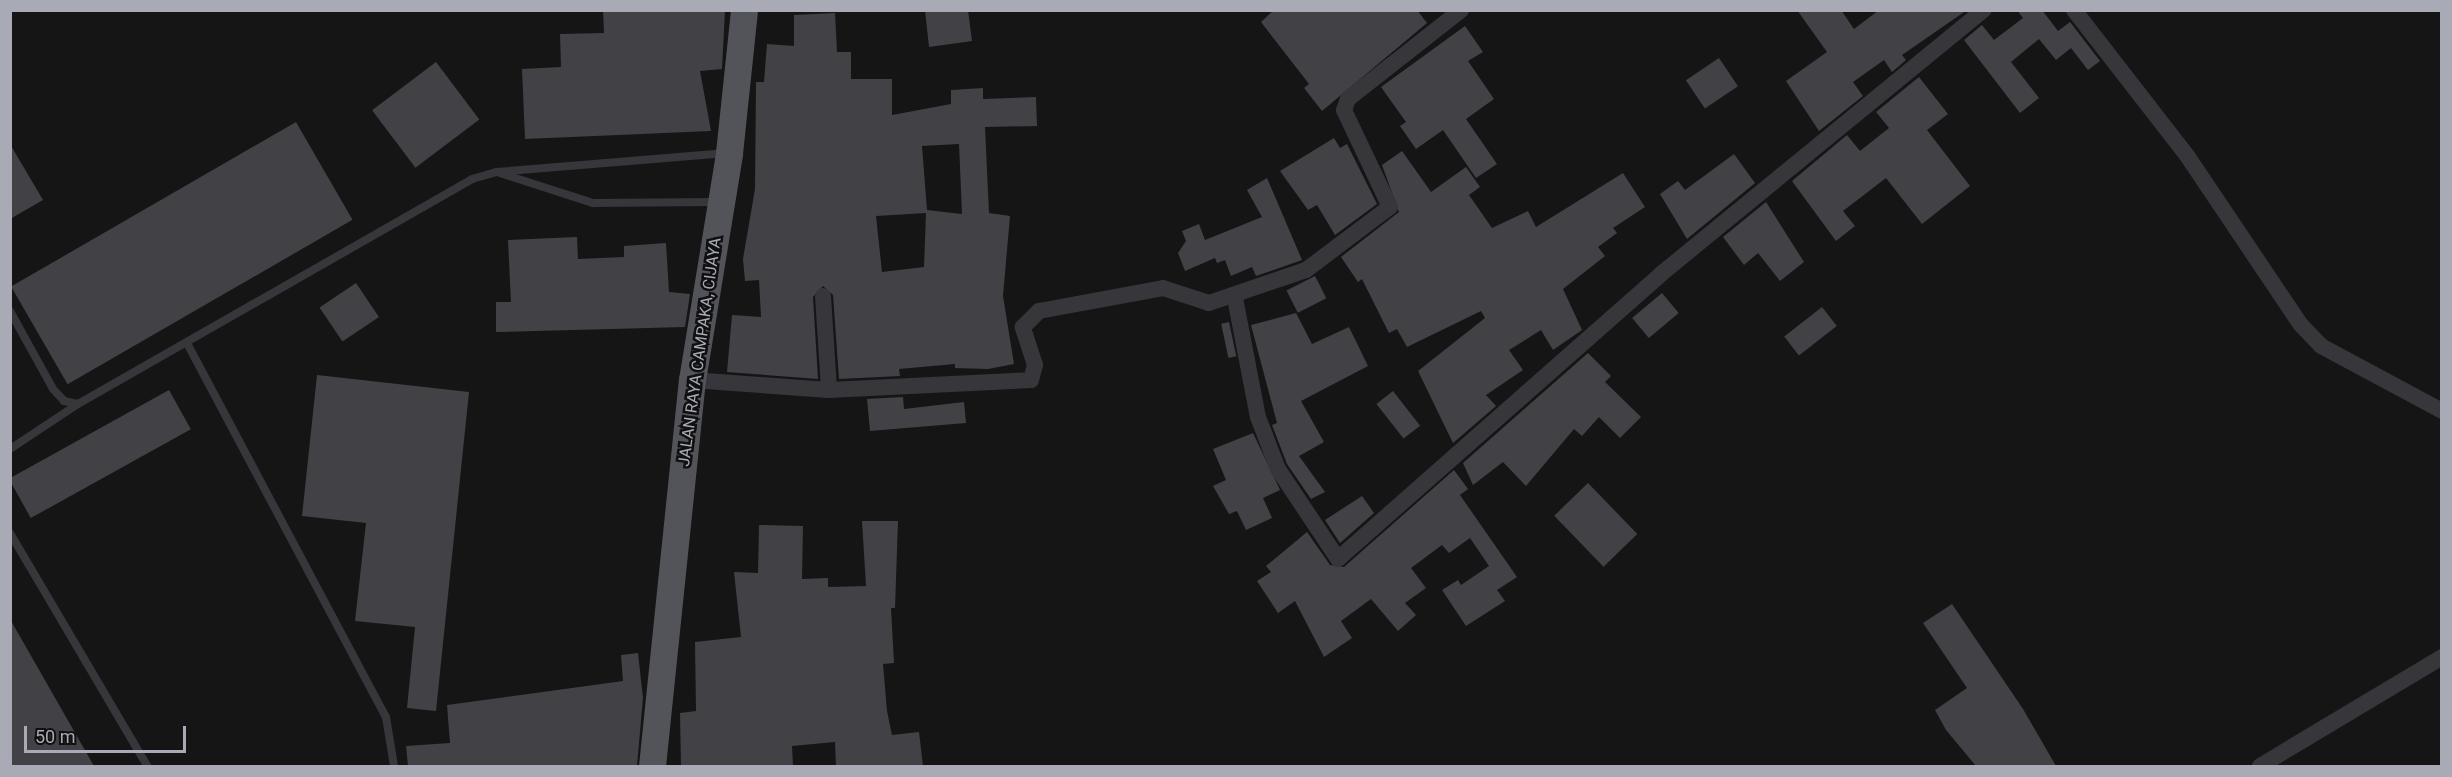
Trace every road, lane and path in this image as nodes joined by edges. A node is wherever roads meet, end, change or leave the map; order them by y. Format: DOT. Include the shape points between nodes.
graph roads {
  1 [pos="744,10"];
  2 [pos="1461,10"];
  3 [pos="1984,10"];
  4 [pos="2074,10"];
  5 [pos="729,153"];
  6 [pos="497,171"];
  7 [pos="722,203"];
  8 [pos="823,296"];
  9 [pos="1235,298"];
  10 [pos="10,310"];
  11 [pos="188,345"];
  12 [pos="692,380"];
  13 [pos="829,390"];
  14 [pos="78,404"];
  15 [pos="2442,411"];
  16 [pos="10,449"];
  17 [pos="10,533"];
  18 [pos="2442,657"];
  19 [pos="147,766"];
  20 [pos="394,766"];
  21 [pos="652,766"];
  22 [pos="2260,766"];
  1 -- 5 [label="main road, JALAN RAYA CAMPAKA, CIJAYA"];
  2 -- 9 [label="street" via="1348,99 1344,110 1390,202 1386,213 1306,270"];
  3 -- 9 [label="street" via="1661,274 1338,559 1278,469 1262,427"];
  4 -- 15 [label="street" via="2188,157 2301,325 2322,346"];
  5 -- 6 [label="lane"];
  5 -- 7 [label="main road, JALAN RAYA CAMPAKA, CIJAYA"];
  6 -- 7 [label="lane" via="593,203"];
  6 -- 11 [label="lane" via="472,179"];
  7 -- 12 [label="main road, JALAN RAYA CAMPAKA, CIJAYA"];
  8 -- 13 [label="street"];
  9 -- 13 [label="street" via="1209,303 1163,288 1039,311 1023,327 1035,365 1031,380"];
  10 -- 14 [label="lane" via="52,389 64,401"];
  11 -- 14 [label="lane"];
  11 -- 20 [label="lane" via="386,717"];
  12 -- 13 [label="street"];
  12 -- 21 [label="main road, JALAN RAYA CAMPAKA, CIJAYA"];
  14 -- 16 [label="lane"];
  17 -- 19 [label="lane"];
  18 -- 22 [label="street"];
}
